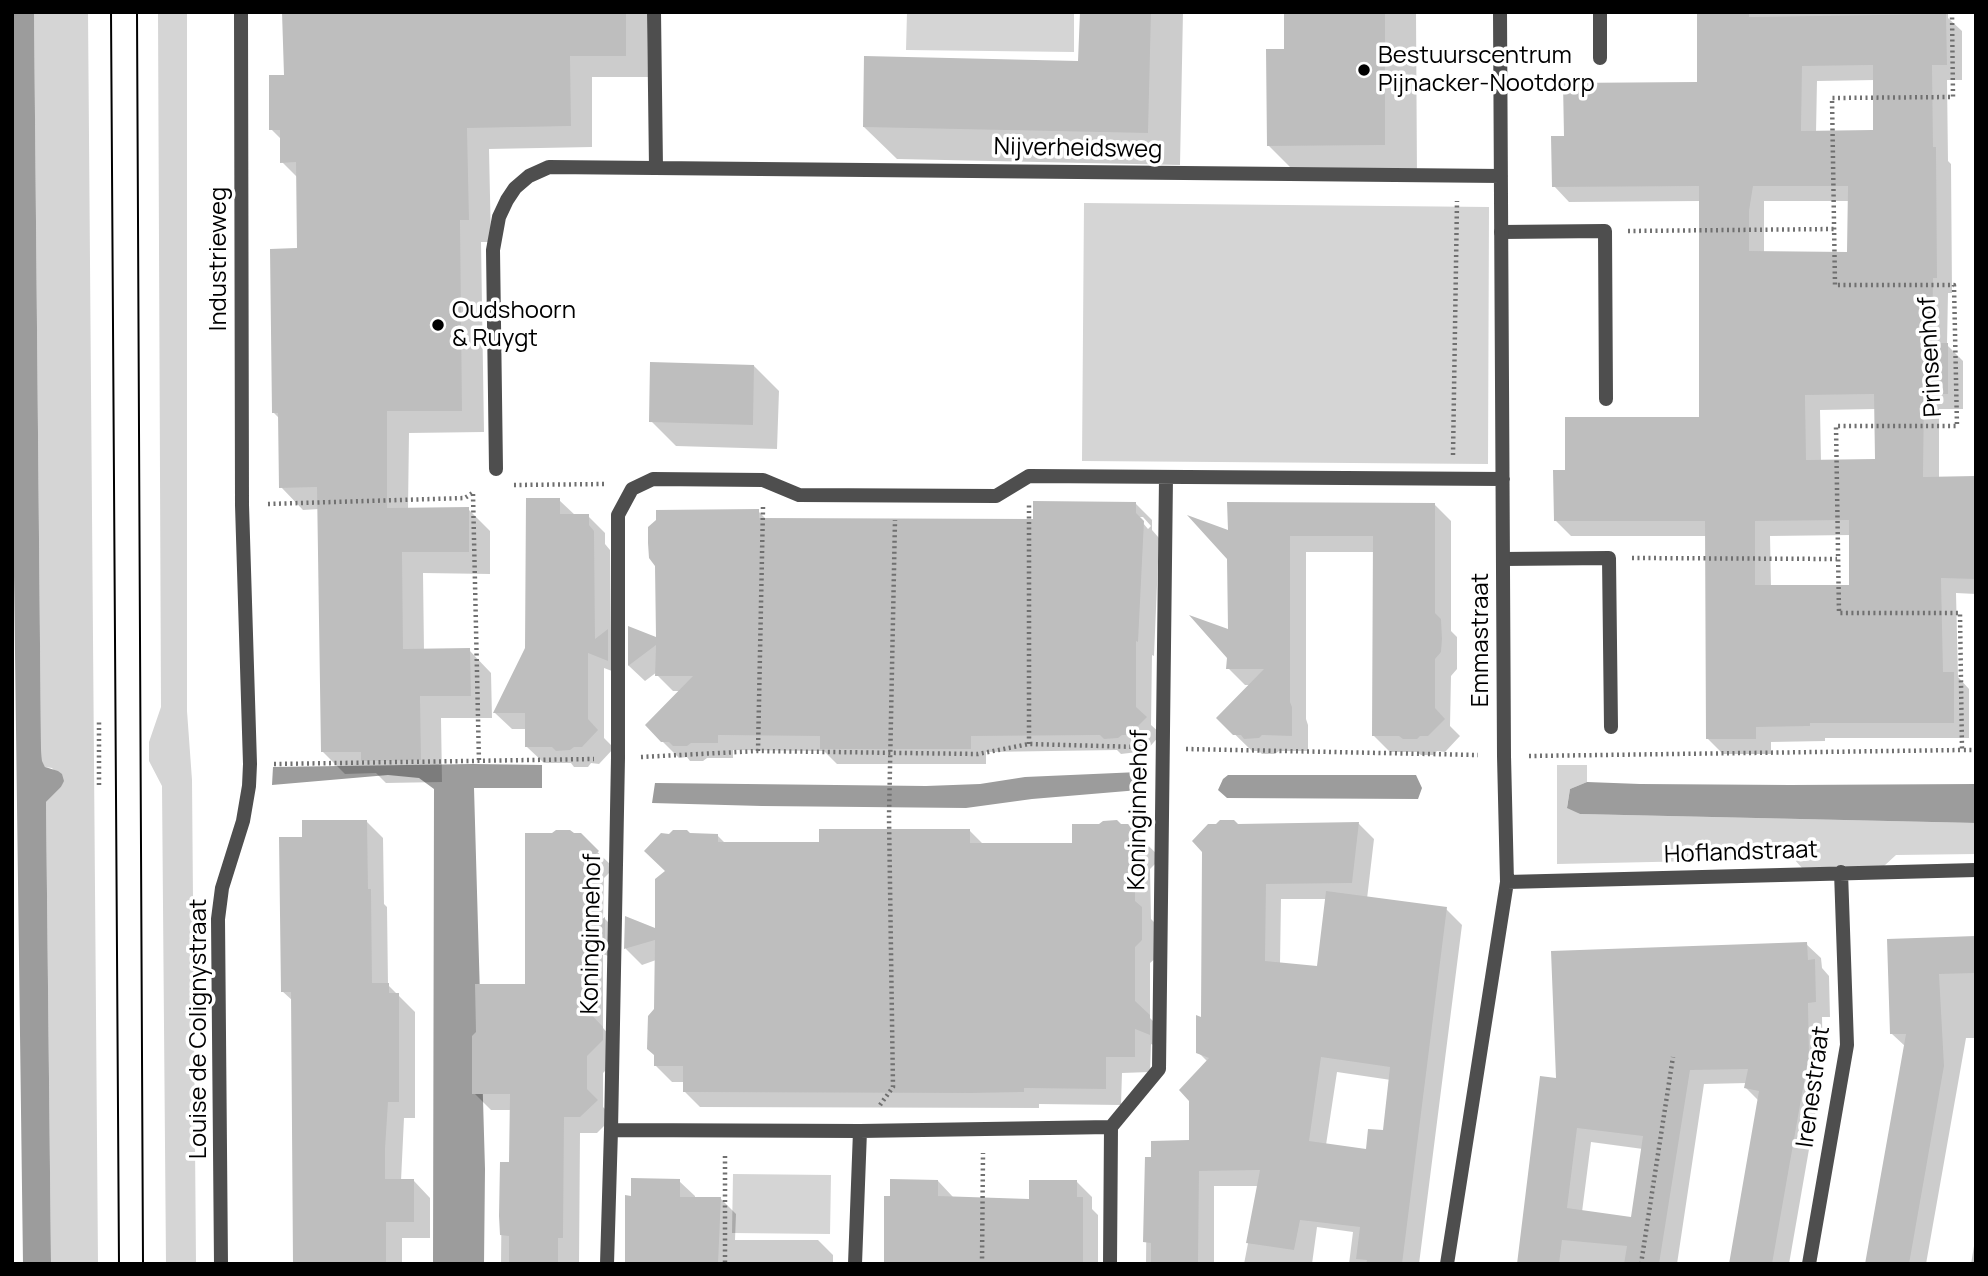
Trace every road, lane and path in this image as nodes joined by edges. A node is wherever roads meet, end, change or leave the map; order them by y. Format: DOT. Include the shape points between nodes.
graph roads {
  1 [pos="241,12"];
  2 [pos="654,12"];
  3 [pos="1500,12"];
  4 [pos="1600,12"];
  5 [pos="1952,12"];
  6 [pos="1600,58"];
  7 [pos="656,168"];
  8 [pos="1457,175"];
  9 [pos="1501,176"];
  10 [pos="1834,229"];
  11 [pos="1605,231"];
  12 [pos="1501,232"];
  13 [pos="1606,399"];
  14 [pos="496,469"];
  15 [pos="1029,476"];
  16 [pos="1166,477"];
  17 [pos="1452,479"];
  18 [pos="1503,479"];
  19 [pos="763,480"];
  20 [pos="496,485"];
  21 [pos="632,489"];
  22 [pos="473,494"];
  23 [pos="896,494"];
  24 [pos="243,505"];
  25 [pos="1609,558"];
  26 [pos="1503,559"];
  27 [pos="1837,559"];
  28 [pos="99,719"];
  29 [pos="1611,727"];
  30 [pos="1029,744"];
  31 [pos="1162,748"];
  32 [pos="1962,750"];
  33 [pos="1976,750"];
  34 [pos="758,751"];
  35 [pos="890,753"];
  36 [pos="1504,756"];
  37 [pos="618,758"];
  38 [pos="479,762"];
  39 [pos="250,764"];
  40 [pos="99,785"];
  41 [pos="1976,870"];
  42 [pos="1841,872"];
  43 [pos="1507,882"];
  44 [pos="1672,1057"];
  45 [pos="1111,1127"];
  46 [pos="983,1129"];
  47 [pos="611,1130"];
  48 [pos="725,1130"];
  49 [pos="860,1131"];
  50 [pos="221,1264"];
  51 [pos="607,1264"];
  52 [pos="725,1264"];
  53 [pos="855,1264"];
  54 [pos="982,1264"];
  55 [pos="1110,1264"];
  56 [pos="1447,1264"];
  57 [pos="1642,1264"];
  58 [pos="1809,1264"];
  1 -- 24 [label="street, Industrieweg"];
  2 -- 7 [label="street"];
  3 -- 9 [label="street, Emmastraat"];
  4 -- 6 [label="street"];
  5 -- 10 [label="path, Prinsenhof" via="1953,97 1832,98"];
  7 -- 8 [label="street, Nijverheidsweg"];
  7 -- 14 [label="street, Nijverheidsweg" via="549,167 529,176 507,200 492,250"];
  8 -- 9 [label="street, Nijverheidsweg"];
  8 -- 17 [label="path"];
  9 -- 12 [label="street, Emmastraat"];
  10 -- 11 [label="path"];
  10 -- 27 [label="path, Prinsenhof" via="1835,285 1954,285 1957,426 1836,426"];
  11 -- 12 [label="street"];
  11 -- 13 [label="street"];
  12 -- 18 [label="street, Emmastraat"];
  14 -- 20 [label="path"];
  15 -- 16 [label="street"];
  15 -- 23 [label="street" via="996,496"];
  15 -- 30 [label="path"];
  16 -- 17 [label="street"];
  16 -- 31 [label="street, Koninginnehof"];
  17 -- 18 [label="street"];
  18 -- 26 [label="street, Emmastraat"];
  19 -- 21 [label="street" via="653,479"];
  19 -- 23 [label="street" via="799,495"];
  19 -- 34 [label="path"];
  20 -- 21 [label="path" via="612,484"];
  20 -- 22 [label="path" via="483,484"];
  21 -- 37 [label="street, Koninginnehof" via="618,515"];
  22 -- 24 [label="path" via="464,498"];
  22 -- 38 [label="path"];
  23 -- 35 [label="path"];
  24 -- 39 [label="street, Louise de Colignystraat"];
  25 -- 26 [label="street"];
  25 -- 27 [label="path"];
  25 -- 29 [label="street"];
  26 -- 36 [label="street, Emmastraat"];
  27 -- 32 [label="path, Prinsenhof" via="1839,613 1960,613"];
  28 -- 40 [label="path"];
  30 -- 31 [label="path"];
  30 -- 35 [label="path" via="978,754"];
  31 -- 36 [label="path"];
  31 -- 45 [label="street, Koninginnehof" via="1158,1069"];
  32 -- 33 [label="path"];
  32 -- 36 [label="path"];
  34 -- 35 [label="path"];
  34 -- 37 [label="path"];
  35 -- 49 [label="path" via="893,1087"];
  36 -- 43 [label="street, Emmastraat"];
  37 -- 38 [label="path"];
  37 -- 47 [label="street, Koninginnehof"];
  38 -- 39 [label="path"];
  39 -- 50 [label="street, Louise de Colignystraat" via="243,821 222,888 218,919"];
  41 -- 42 [label="street, Hoflandstraat"];
  42 -- 43 [label="street, Hoflandstraat"];
  42 -- 58 [label="street, Irenestraat" via="1847,1045"];
  43 -- 56 [label="street, Emmastraat"];
  44 -- 57 [label="path"];
  45 -- 46 [label="street"];
  45 -- 55 [label="street"];
  46 -- 49 [label="street"];
  46 -- 54 [label="path"];
  47 -- 48 [label="street"];
  47 -- 51 [label="street, Koninginnehof"];
  48 -- 49 [label="street"];
  48 -- 52 [label="path"];
  49 -- 53 [label="street"];
}
